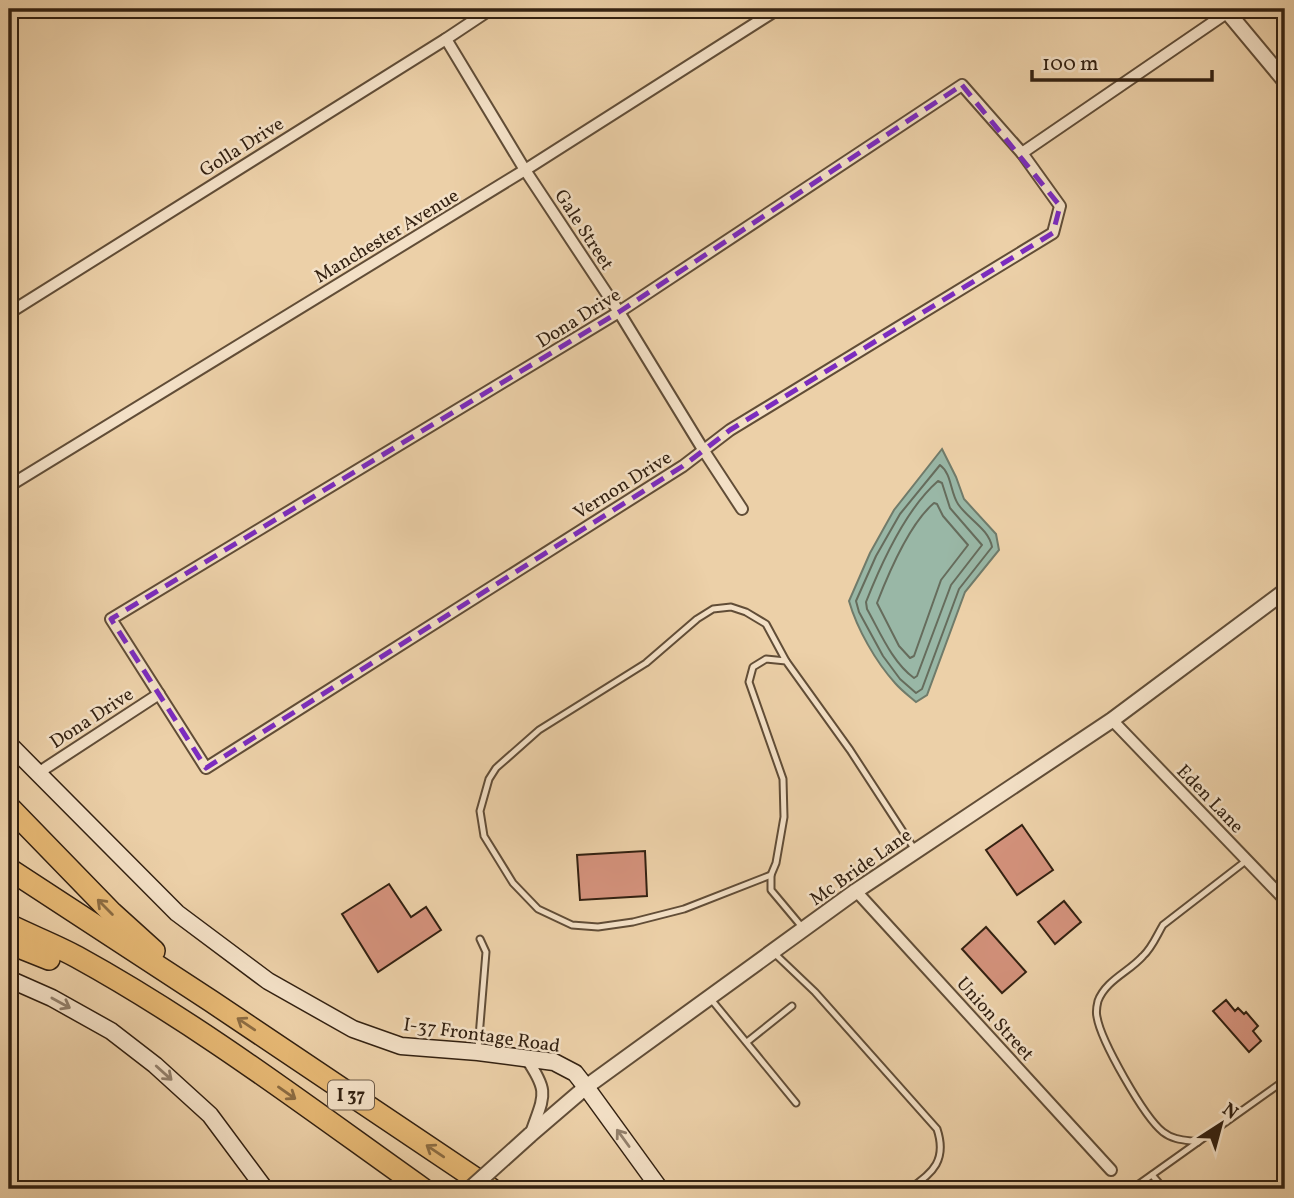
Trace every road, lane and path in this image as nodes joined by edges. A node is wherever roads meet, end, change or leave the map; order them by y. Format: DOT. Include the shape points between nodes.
graph roads {
  1 [pos="491,9"];
  2 [pos="778,9"];
  3 [pos="1226,10"];
  4 [pos="446,38"];
  5 [pos="1285,81"];
  6 [pos="1022,153"];
  7 [pos="525,170"];
  8 [pos="9,313"];
  9 [pos="619,313"];
  10 [pos="704,451"];
  11 [pos="9,486"];
  12 [pos="742,509"];
  13 [pos="1285,591"];
  14 [pos="786,661"];
  15 [pos="159,694"];
  16 [pos="1112,720"];
  17 [pos="9,744"];
  18 [pos="38,773"];
  19 [pos="9,807"];
  20 [pos="915,851"];
  21 [pos="1247,860"];
  22 [pos="9,869"];
  23 [pos="771,875"];
  24 [pos="856,891"];
  25 [pos="1285,900"];
  26 [pos="9,925"];
  27 [pos="804,929"];
  28 [pos="481,939"];
  29 [pos="9,943"];
  30 [pos="773,952"];
  31 [pos="9,979"];
  32 [pos="710,998"];
  33 [pos="211,1001"];
  34 [pos="792,1006"];
  35 [pos="191,1026"];
  36 [pos="747,1042"];
  37 [pos="478,1052"];
  38 [pos="526,1058"];
  39 [pos="1285,1080"];
  40 [pos="586,1087"];
  41 [pos="796,1103"];
  42 [pos="530,1135"];
  43 [pos="1198,1142"];
  44 [pos="1111,1170"];
  45 [pos="1152,1175"];
  46 [pos="259,1187"];
  47 [pos="423,1189"];
  48 [pos="470,1189"];
  49 [pos="491,1189"];
  50 [pos="660,1189"];
  51 [pos="909,1189"];
  52 [pos="1132,1189"];
  53 [pos="1164,1189"];
  1 -- 4 [label="street, Golla Drive"];
  2 -- 7 [label="street, Manchester Avenue"];
  3 -- 5 [label="street"];
  3 -- 6 [label="street"];
  4 -- 7 [label="street, Gale Street"];
  4 -- 8 [label="street, Golla Drive"];
  6 -- 9 [label="street, Dona Drive" via="962,85"];
  6 -- 10 [label="street, Vernon Drive" via="1059,206 1053,233 730,430"];
  7 -- 9 [label="street, Gale Street"];
  7 -- 11 [label="street, Manchester Avenue"];
  9 -- 10 [label="street, Gale Street"];
  9 -- 15 [label="street, Dona Drive" via="111,619"];
  10 -- 12 [label="street, Gale Street"];
  10 -- 15 [label="street, Vernon Drive" via="206,768"];
  13 -- 16 [label="street, Mc Bride Lane"];
  14 -- 20 [label="lane"];
  14 -- 23 [label="lane" via="766,659 753,667 749,682 783,779 784,817"];
  14 -- 23 [label="lane" via="766,624 731,607 713,609 646,663 539,730 496,768 480,811 484,836 513,883 538,909 572,925 633,922 684,909"];
  15 -- 18 [label="street, Dona Drive"];
  16 -- 20 [label="street, Mc Bride Lane"];
  16 -- 21 [label="street, Eden Lane"];
  17 -- 18 [label="main road, I-37 Frontage Road"];
  18 -- 37 [label="main road, I-37 Frontage Road" via="177,912 268,981 353,1029 401,1046"];
  33 -- 19 [label="highway, I 37, one-way" via="111,913"];
  20 -- 24 [label="street, Mc Bride Lane"];
  21 -- 25 [label="street, Eden Lane"];
  21 -- 43 [label="lane" via="1163,925 1143,957 1106,988 1098,1001 1096,1015 1102,1032 1145,1112 1173,1139"];
  22 -- 33 [label="highway"];
  23 -- 27 [label="lane" via="771,890"];
  24 -- 27 [label="street, Mc Bride Lane"];
  24 -- 44 [label="street, Union Street"];
  26 -- 35 [label="highway, I 37" via="74,956"];
  27 -- 30 [label="street, Mc Bride Lane"];
  28 -- 37 [label="lane" via="486,952"];
  29 -- 35 [label="highway" via="157,1016"];
  30 -- 32 [label="street, Mc Bride Lane"];
  30 -- 51 [label="lane" via="815,992 937,1129 941,1143 935,1165"];
  31 -- 46 [label="main road, one-way" via="111,1031 155,1065 210,1115"];
  32 -- 36 [label="lane"];
  32 -- 40 [label="street, Mc Bride Lane"];
  49 -- 33 [label="highway, I 37, one-way"];
  34 -- 36 [label="lane"];
  35 -- 47 [label="highway, I 37, one-way"];
  36 -- 41 [label="lane"];
  37 -- 38 [label="main road, I-37 Frontage Road"];
  38 -- 40 [label="main road, I-37 Frontage Road" via="566,1067"];
  38 -- 42 [label="street" via="543,1089"];
  39 -- 43 [label="lane"];
  40 -- 42 [label="street, Mc Bride Lane"];
  50 -- 40 [label="main road, I-37 Frontage Road, one-way"];
  42 -- 48 [label="street, Mc Bride Lane, bridge"];
  43 -- 45 [label="lane"];
  45 -- 52 [label="lane"];
  45 -- 53 [label="lane"];
}
